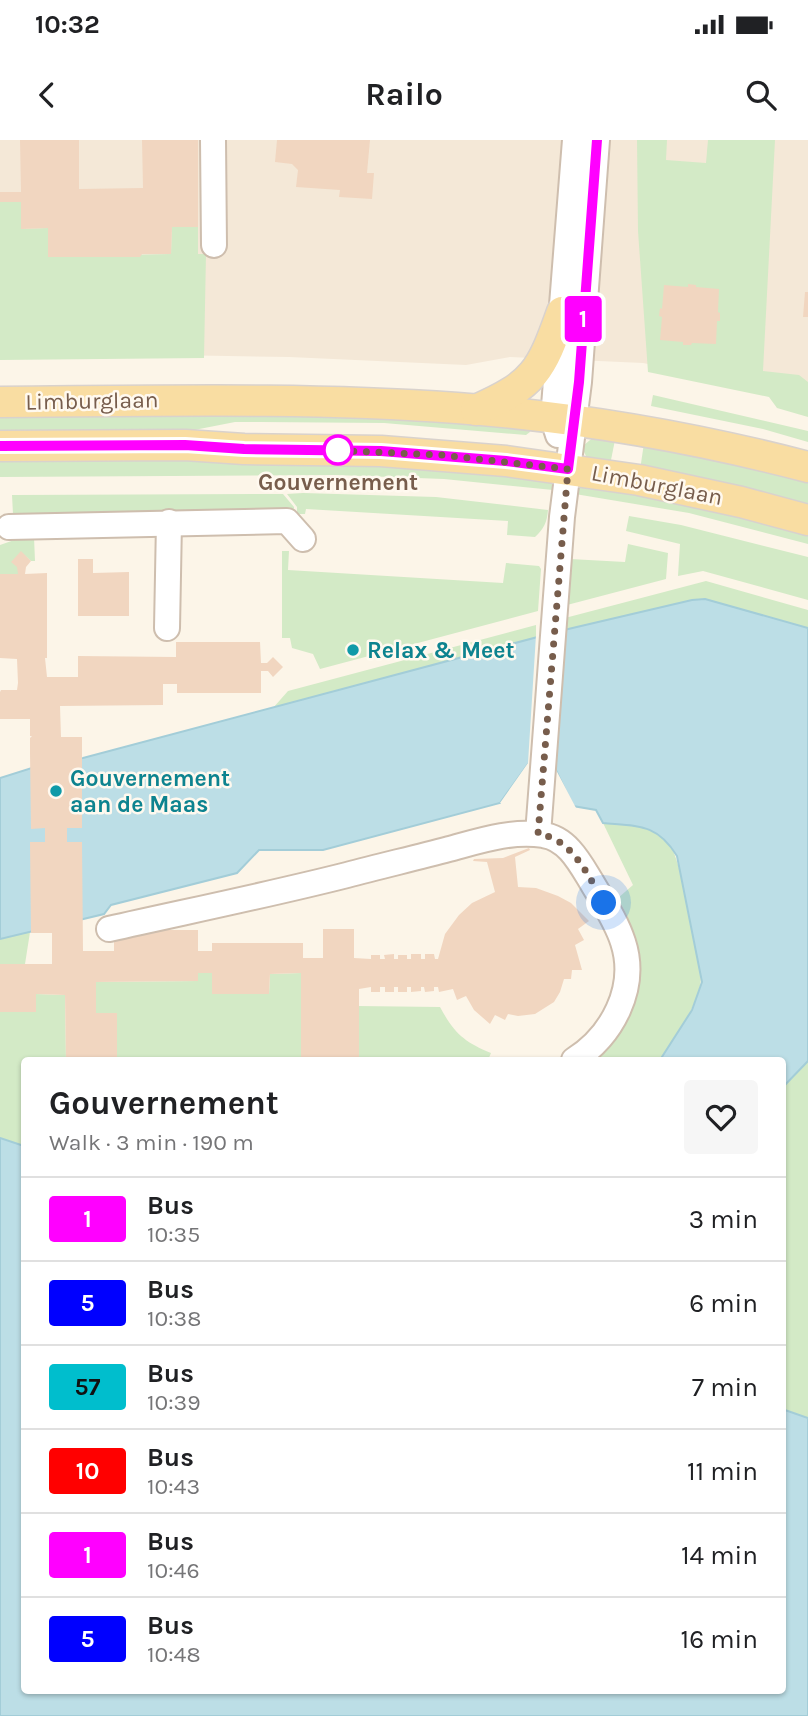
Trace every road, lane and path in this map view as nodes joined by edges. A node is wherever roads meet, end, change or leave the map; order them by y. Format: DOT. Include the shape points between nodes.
graph roads {
  1 [pos="214,140"];
  2 [pos="575,140"];
  3 [pos="597,140"];
  4 [pos="214,245"];
  5 [pos="562,313"];
  6 [pos="0,402"];
  7 [pos="476,410"];
  8 [pos="564,420"];
  9 [pos="0,446"];
  10 [pos="808,467"];
  11 [pos="568,469"];
  12 [pos="808,520"];
  13 [pos="169,522"];
  14 [pos="9,527"];
  15 [pos="303,539"];
  16 [pos="166,628"];
  17 [pos="538,834"];
  18 [pos="109,929"];
  19 [pos="578,1057"];
  1 -- 4 [label="street"];
  2 -- 5 [label="street"];
  3 -- 8 [label="street" via="579,373"];
  5 -- 7 [label="main road" via="537,371 508,395"];
  5 -- 8 [label="street"];
  6 -- 7 [label="main road, Limburglaan" via="251,401"];
  7 -- 8 [label="main road, Limburglaan"];
  8 -- 10 [label="main road, Limburglaan" via="741,449"];
  8 -- 11 [label="street"];
  9 -- 11 [label="main road, Limburglaan" via="381,451"];
  11 -- 12 [label="main road, Limburglaan" via="682,488"];
  11 -- 17 [label="street"];
  13 -- 14 [label="street"];
  13 -- 15 [label="street" via="287,521"];
  13 -- 16 [label="street"];
  17 -- 18 [label="street" via="502,836"];
  17 -- 19 [label="street" via="565,846 583,867 623,943 627,969 613,1021 594,1046"];
}
